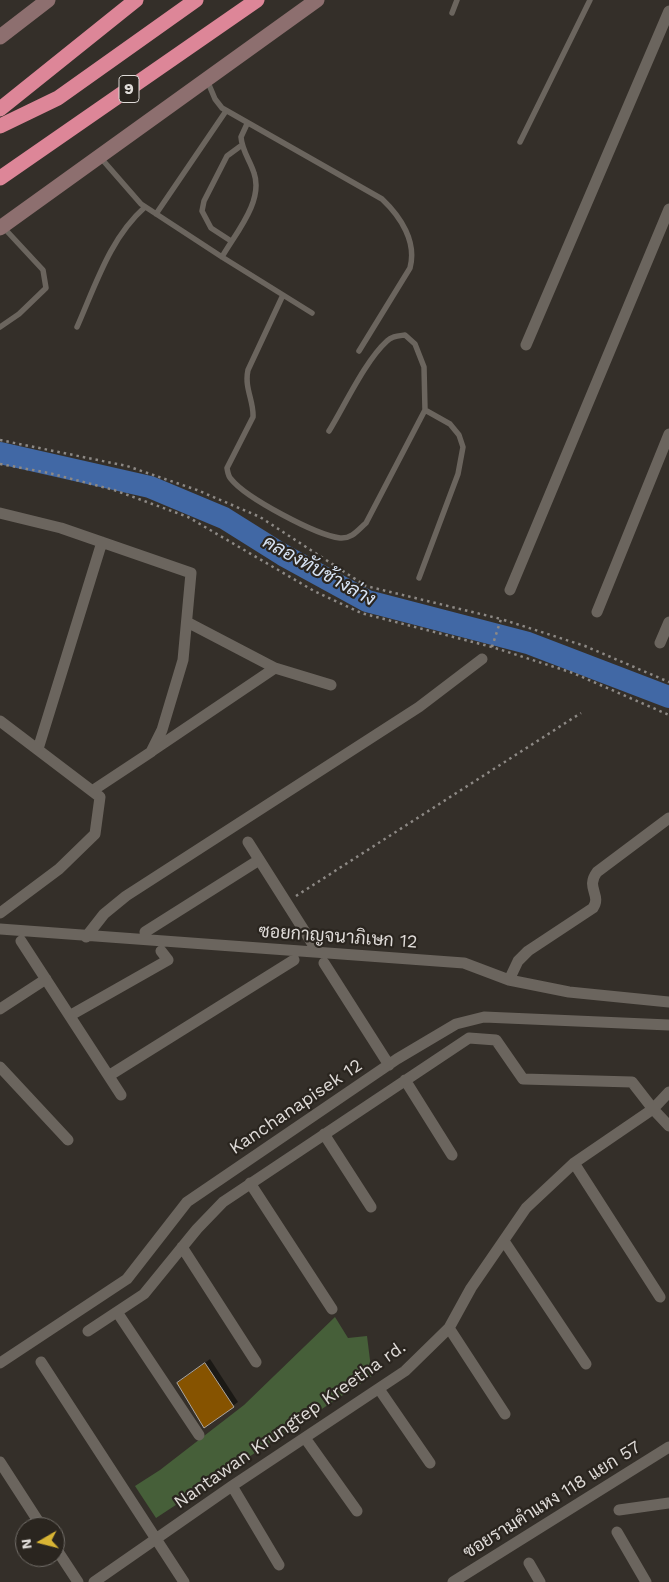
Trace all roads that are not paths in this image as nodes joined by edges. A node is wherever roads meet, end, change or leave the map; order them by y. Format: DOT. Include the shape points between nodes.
graph roads {
  1 [pos="136,0"];
  2 [pos="196,0"];
  3 [pos="257,0"];
  4 [pos="318,0"];
  5 [pos="457,0"];
  6 [pos="590,0"];
  7 [pos="45,1"];
  8 [pos="669,12"];
  9 [pos="452,13"];
  10 [pos="2,31"];
  11 [pos="207,80"];
  12 [pos="0,109"];
  13 [pos="226,111"];
  14 [pos="248,124"];
  15 [pos="0,126"];
  16 [pos="520,142"];
  17 [pos="242,145"];
  18 [pos="100,156"];
  19 [pos="0,178"];
  20 [pos="145,207"];
  21 [pos="669,209"];
  22 [pos="156,214"];
  23 [pos="1,227"];
  24 [pos="231,241"];
  25 [pos="222,257"];
  26 [pos="283,295"];
  27 [pos="312,313"];
  28 [pos="77,326"];
  29 [pos="0,327"];
  30 [pos="526,345"];
  31 [pos="359,352"];
  32 [pos="425,410"];
  33 [pos="329,431"];
  34 [pos="669,434"];
  35 [pos="0,513"];
  36 [pos="102,542"];
  37 [pos="419,578"];
  38 [pos="510,590"];
  39 [pos="598,612"];
  40 [pos="187,622"];
  41 [pos="669,622"];
  42 [pos="660,644"];
  43 [pos="482,659"];
  44 [pos="275,668"];
  45 [pos="331,685"];
  46 [pos="0,721"];
  47 [pos="38,749"];
  48 [pos="151,752"];
  49 [pos="92,791"];
  50 [pos="669,818"];
  51 [pos="248,842"];
  52 [pos="260,860"];
  53 [pos="0,913"];
  54 [pos="0,929"];
  55 [pos="145,932"];
  56 [pos="86,937"];
  57 [pos="22,941"];
  58 [pos="313,946"];
  59 [pos="161,951"];
  60 [pos="294,960"];
  61 [pos="324,963"];
  62 [pos="46,979"];
  63 [pos="509,980"];
  64 [pos="669,1002"];
  65 [pos="0,1009"];
  66 [pos="71,1015"];
  67 [pos="669,1025"];
  68 [pos="389,1065"];
  69 [pos="0,1067"];
  70 [pos="110,1075"];
  71 [pos="405,1080"];
  72 [pos="669,1092"];
  73 [pos="121,1095"];
  74 [pos="653,1109"];
  75 [pos="669,1126"];
  76 [pos="324,1134"];
  77 [pos="68,1140"];
  78 [pos="452,1155"];
  79 [pos="574,1164"];
  80 [pos="250,1183"];
  81 [pos="371,1208"];
  82 [pos="504,1241"];
  83 [pos="182,1247"];
  84 [pos="660,1297"];
  85 [pos="332,1309"];
  86 [pos="117,1312"];
  87 [pos="449,1328"];
  88 [pos="88,1331"];
  89 [pos="41,1362"];
  90 [pos="256,1362"];
  91 [pos="0,1363"];
  92 [pos="586,1364"];
  93 [pos="379,1389"];
  94 [pos="505,1414"];
  95 [pos="198,1435"];
  96 [pos="305,1438"];
  97 [pos="669,1447"];
  98 [pos="0,1462"];
  99 [pos="430,1463"];
  100 [pos="232,1486"];
  101 [pos="669,1503"];
  102 [pos="619,1510"];
  103 [pos="357,1512"];
  104 [pos="36,1517"];
  105 [pos="617,1532"];
  106 [pos="157,1537"];
  107 [pos="65,1562"];
  108 [pos="529,1562"];
  109 [pos="279,1565"];
  110 [pos="78,1582"];
  111 [pos="94,1582"];
  112 [pos="184,1582"];
  113 [pos="453,1582"];
  114 [pos="540,1582"];
  115 [pos="646,1582"];
  1 -- 12 [label="highway"];
  2 -- 15 [label="highway, 9" via="58,98"];
  3 -- 19 [label="highway, 9"];
  4 -- 11 [label="main road"];
  5 -- 9 [label="lane"];
  6 -- 16 [label="lane"];
  7 -- 10 [label="main road"];
  8 -- 30 [label="street"];
  11 -- 13 [label="lane" via="215,99"];
  11 -- 18 [label="main road"];
  13 -- 14 [label="lane"];
  13 -- 22 [label="lane"];
  14 -- 17 [label="lane" via="241,137"];
  14 -- 31 [label="lane" via="382,199 391,207 406,232 412,245 410,268"];
  17 -- 24 [label="lane" via="257,186 254,201"];
  17 -- 24 [label="lane" via="227,156 202,211 211,228"];
  18 -- 20 [label="lane"];
  18 -- 23 [label="main road"];
  20 -- 22 [label="lane"];
  20 -- 28 [label="lane" via="116,240"];
  21 -- 38 [label="street"];
  22 -- 25 [label="lane"];
  23 -- 29 [label="lane" via="43,270 46,288"];
  24 -- 25 [label="lane"];
  25 -- 26 [label="lane"];
  26 -- 27 [label="lane"];
  26 -- 32 [label="lane" via="245,382 253,417 227,468 229,477 238,487 301,525 341,538 353,536 366,523"];
  32 -- 33 [label="lane" via="424,367 415,344 405,335 393,336 374,357"];
  32 -- 37 [label="lane" via="450,424 463,446 458,474"];
  34 -- 39 [label="street"];
  35 -- 36 [label="street"];
  36 -- 40 [label="street" via="191,573"];
  36 -- 47 [label="street"];
  40 -- 44 [label="street"];
  40 -- 48 [label="street" via="183,660 162,730"];
  41 -- 42 [label="street"];
  43 -- 56 [label="street" via="419,707 126,896 104,914"];
  44 -- 45 [label="street"];
  44 -- 48 [label="street"];
  46 -- 47 [label="street"];
  47 -- 49 [label="street"];
  48 -- 49 [label="street"];
  49 -- 53 [label="street" via="100,797 95,834 59,869"];
  50 -- 63 [label="street" via="597,872 592,879 596,903 593,908 528,951 518,961"];
  51 -- 52 [label="street"];
  52 -- 55 [label="street"];
  52 -- 58 [label="street"];
  54 -- 56 [label="street, ซอยกาญจนาภิเษก 12"];
  56 -- 63 [label="street, ซอยกาญจนาภิเษก 12" via="464,963"];
  57 -- 62 [label="street"];
  59 -- 66 [label="street" via="168,960"];
  60 -- 70 [label="street"];
  61 -- 68 [label="street"];
  62 -- 65 [label="street"];
  62 -- 66 [label="street"];
  63 -- 64 [label="street, ซอยกาญจนาภิเษก 12" via="569,992"];
  66 -- 70 [label="street"];
  67 -- 68 [label="street, Kanchanapisek 12" via="484,1017 456,1024"];
  68 -- 91 [label="street, Kanchanapisek 12" via="187,1202 127,1279"];
  69 -- 77 [label="street"];
  70 -- 73 [label="street"];
  71 -- 74 [label="street" via="470,1038 496,1040 523,1080 632,1082"];
  71 -- 76 [label="street"];
  71 -- 78 [label="street"];
  72 -- 74 [label="street, Nantawan Krungtep Kreetha rd."];
  74 -- 75 [label="street"];
  74 -- 79 [label="street, Nantawan Krungtep Kreetha rd."];
  76 -- 80 [label="street"];
  76 -- 81 [label="street"];
  79 -- 82 [label="street, Nantawan Krungtep Kreetha rd." via="526,1208"];
  79 -- 84 [label="street"];
  80 -- 83 [label="street" via="223,1202"];
  80 -- 85 [label="street"];
  82 -- 87 [label="street, Nantawan Krungtep Kreetha rd." via="471,1288"];
  82 -- 92 [label="street"];
  83 -- 86 [label="street" via="144,1294"];
  83 -- 90 [label="street"];
  86 -- 88 [label="street"];
  86 -- 95 [label="street"];
  87 -- 93 [label="street, Nantawan Krungtep Kreetha rd." via="405,1371"];
  87 -- 94 [label="street"];
  89 -- 106 [label="street"];
  93 -- 96 [label="street, Nantawan Krungtep Kreetha rd."];
  93 -- 99 [label="street"];
  96 -- 100 [label="street, Nantawan Krungtep Kreetha rd."];
  96 -- 103 [label="street"];
  97 -- 113 [label="street, ซอยรามคำแหง 118 แยก 57"];
  98 -- 104 [label="street"];
  100 -- 106 [label="street, Nantawan Krungtep Kreetha rd."];
  100 -- 109 [label="street"];
  101 -- 102 [label="street"];
  105 -- 115 [label="street"];
  106 -- 111 [label="street, Nantawan Krungtep Kreetha rd."];
  106 -- 112 [label="street"];
  107 -- 110 [label="street"];
  108 -- 114 [label="street"];
}
